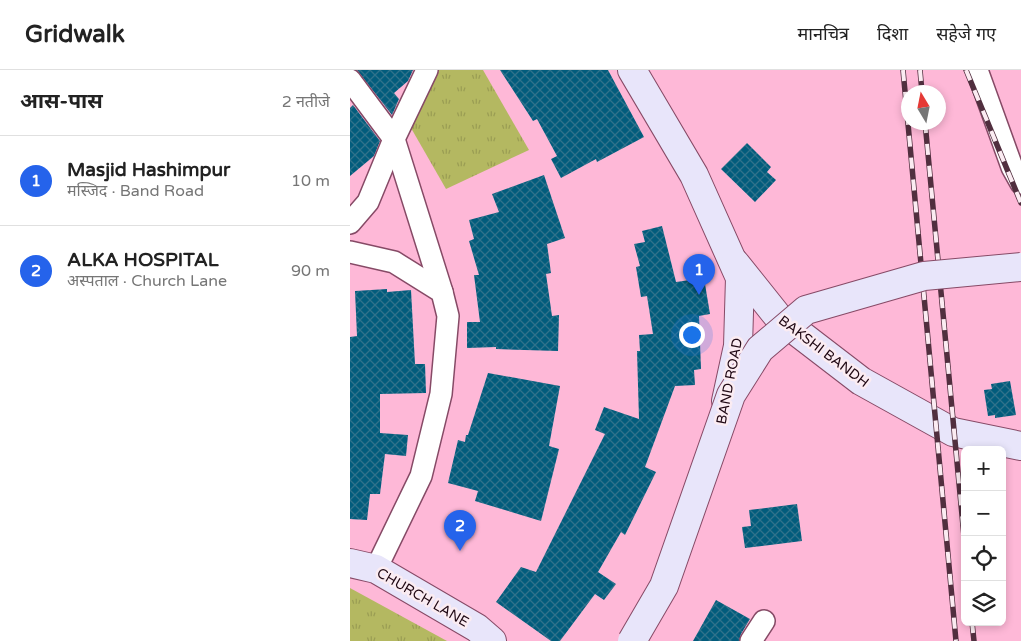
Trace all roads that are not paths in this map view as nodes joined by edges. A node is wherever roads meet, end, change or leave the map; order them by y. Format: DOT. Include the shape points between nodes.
graph roads {
  1 [pos="427,70"];
  2 [pos="632,70"];
  3 [pos="977,70"];
  4 [pos="350,80"];
  5 [pos="394,139"];
  6 [pos="1021,183"];
  7 [pos="350,223"];
  8 [pos="350,252"];
  9 [pos="732,259"];
  10 [pos="1021,267"];
  11 [pos="442,292"];
  12 [pos="1021,446"];
  13 [pos="350,563"];
  14 [pos="376,569"];
  15 [pos="764,621"];
  16 [pos="492,641"];
  17 [pos="632,641"];
  18 [pos="751,641"];
  1 -- 5 [label="street"];
  2 -- 9 [label="main road, BAND ROAD" via="694,175"];
  3 -- 6 [label="street" via="1012,167"];
  4 -- 5 [label="street"];
  5 -- 7 [label="street" via="368,202"];
  5 -- 11 [label="street"];
  8 -- 11 [label="street" via="394,262"];
  9 -- 12 [label="main road, BAKSHI BANDH" via="779,318 861,382 953,432"];
  9 -- 17 [label="main road, BAND ROAD" via="740,278 738,346 716,448 689,522"];
  10 -- 17 [label="main road, bridge" via="924,276 806,310 760,349 731,395 664,586"];
  11 -- 14 [label="street" via="448,316 441,394 421,476"];
  13 -- 14 [label="main road, CHURCH LANE"];
  14 -- 16 [label="main road, CHURCH LANE" via="477,628"];
  15 -- 18 [label="street"];
}
